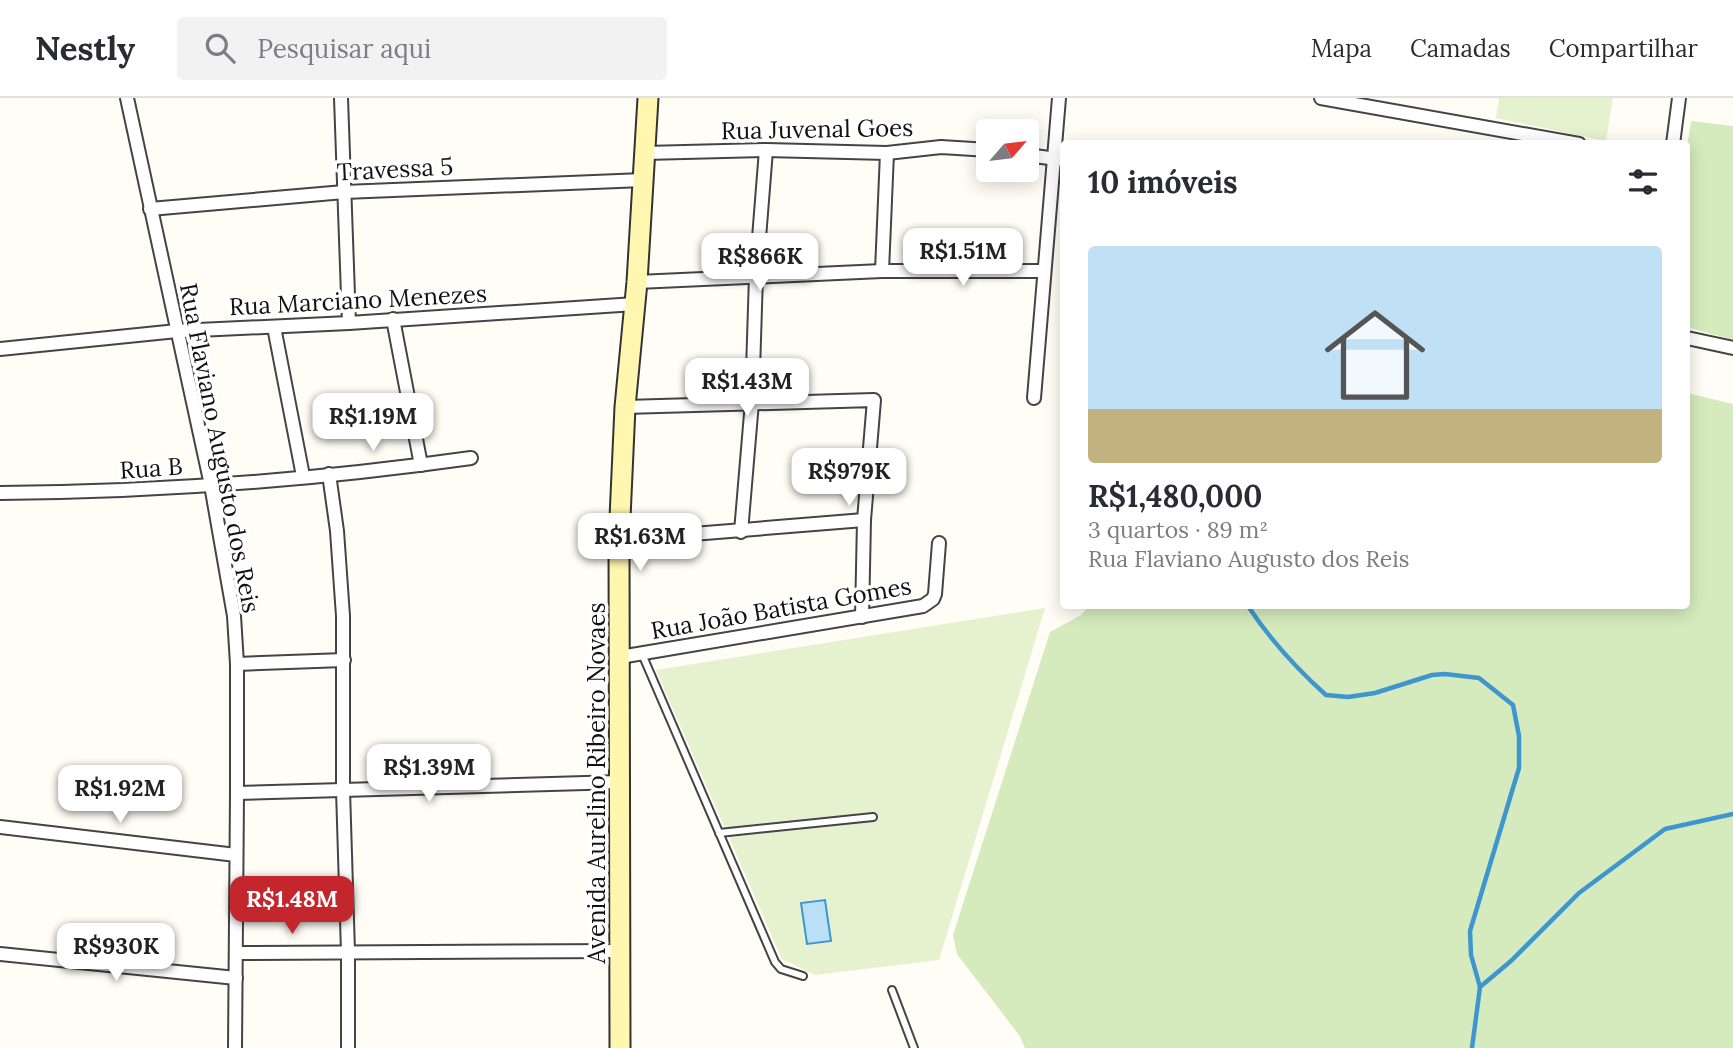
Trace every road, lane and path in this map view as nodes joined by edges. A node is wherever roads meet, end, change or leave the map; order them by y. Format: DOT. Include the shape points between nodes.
graph roads {
  1 [pos="127,98"];
  2 [pos="341,98"];
  3 [pos="648,98"];
  4 [pos="1059,98"];
  5 [pos="1679,98"];
  6 [pos="1328,99"];
  7 [pos="1557,140"];
  8 [pos="1674,140"];
  9 [pos="976,149"];
  10 [pos="766,150"];
  11 [pos="645,153"];
  12 [pos="887,153"];
  13 [pos="1040,157"];
  14 [pos="1059,160"];
  15 [pos="642,180"];
  16 [pos="344,192"];
  17 [pos="150,209"];
  18 [pos="882,271"];
  19 [pos="1044,271"];
  20 [pos="756,276"];
  21 [pos="637,282"];
  22 [pos="635,303"];
  23 [pos="393,319"];
  24 [pos="349,323"];
  25 [pos="274,327"];
  26 [pos="177,331"];
  27 [pos="1690,339"];
  28 [pos="1733,348"];
  29 [pos="0,349"];
  30 [pos="1034,398"];
  31 [pos="752,401"];
  32 [pos="625,407"];
  33 [pos="471,457"];
  34 [pos="421,465"];
  35 [pos="329,474"];
  36 [pos="303,476"];
  37 [pos="211,485"];
  38 [pos="0,493"];
  39 [pos="864,520"];
  40 [pos="741,532"];
  41 [pos="619,540"];
  42 [pos="939,543"];
  43 [pos="862,617"];
  44 [pos="642,654"];
  45 [pos="620,657"];
  46 [pos="344,660"];
  47 [pos="237,664"];
  48 [pos="621,782"];
  49 [pos="343,790"];
  50 [pos="237,793"];
  51 [pos="873,817"];
  52 [pos="0,826"];
  53 [pos="719,833"];
  54 [pos="236,855"];
  55 [pos="621,951"];
  56 [pos="348,952"];
  57 [pos="236,953"];
  58 [pos="0,954"];
  59 [pos="803,976"];
  60 [pos="236,978"];
  61 [pos="892,990"];
  62 [pos="235,1048"];
  63 [pos="348,1048"];
  64 [pos="620,1048"];
  65 [pos="914,1048"];
  1 -- 17 [label="street, Rua Flaviano Augusto dos Reis"];
  2 -- 16 [label="street"];
  3 -- 11 [label="street, Avenida Aurelino Ribeiro Novaes"];
  4 -- 14 [label="street"];
  5 -- 8 [label="street"];
  6 -- 7 [label="street"];
  9 -- 12 [label="street, Rua Juvenal Goes" via="941,147"];
  10 -- 11 [label="street, Rua Juvenal Goes"];
  10 -- 12 [label="street, Rua Juvenal Goes"];
  10 -- 20 [label="street"];
  11 -- 15 [label="street, Avenida Aurelino Ribeiro Novaes"];
  12 -- 18 [label="street"];
  13 -- 14 [label="street"];
  14 -- 19 [label="street"];
  15 -- 16 [label="street, Travessa 5"];
  15 -- 21 [label="street, Avenida Aurelino Ribeiro Novaes"];
  16 -- 17 [label="street, Travessa 5"];
  16 -- 24 [label="street"];
  17 -- 26 [label="street, Rua Flaviano Augusto dos Reis"];
  18 -- 19 [label="street"];
  18 -- 20 [label="street"];
  19 -- 30 [label="street"];
  20 -- 21 [label="street"];
  20 -- 31 [label="street"];
  21 -- 22 [label="street, Avenida Aurelino Ribeiro Novaes"];
  22 -- 23 [label="street, Rua Marciano Menezes"];
  22 -- 32 [label="street, Avenida Aurelino Ribeiro Novaes"];
  23 -- 24 [label="street, Rua Marciano Menezes"];
  23 -- 34 [label="street"];
  24 -- 25 [label="street, Rua Marciano Menezes"];
  25 -- 26 [label="street, Rua Marciano Menezes"];
  25 -- 36 [label="street"];
  26 -- 29 [label="street, Rua Marciano Menezes"];
  26 -- 37 [label="street, Rua Flaviano Augusto dos Reis"];
  27 -- 28 [label="street"];
  31 -- 32 [label="street"];
  31 -- 39 [label="street" via="875,400"];
  31 -- 40 [label="street"];
  32 -- 41 [label="street, Avenida Aurelino Ribeiro Novaes"];
  33 -- 34 [label="street, Rua B"];
  34 -- 35 [label="street, Rua B"];
  35 -- 36 [label="street, Rua B"];
  35 -- 46 [label="street" via="344,616"];
  36 -- 37 [label="street, Rua B"];
  37 -- 38 [label="street, Rua B"];
  37 -- 47 [label="street, Rua Flaviano Augusto dos Reis" via="234,616"];
  39 -- 40 [label="street"];
  39 -- 43 [label="street"];
  40 -- 41 [label="street"];
  41 -- 45 [label="street, Avenida Aurelino Ribeiro Novaes"];
  42 -- 43 [label="street, Rua João Batista Gomes" via="935,594 928,604"];
  43 -- 44 [label="street, Rua João Batista Gomes"];
  44 -- 45 [label="street, Rua João Batista Gomes"];
  44 -- 53 [label="lane"];
  45 -- 48 [label="street, Avenida Aurelino Ribeiro Novaes"];
  46 -- 47 [label="street"];
  46 -- 49 [label="street"];
  47 -- 50 [label="street, Rua Flaviano Augusto dos Reis"];
  48 -- 49 [label="street"];
  48 -- 55 [label="street, Avenida Aurelino Ribeiro Novaes"];
  49 -- 50 [label="street"];
  49 -- 56 [label="street"];
  50 -- 54 [label="street, Rua Flaviano Augusto dos Reis"];
  51 -- 53 [label="lane"];
  52 -- 54 [label="street"];
  53 -- 59 [label="lane" via="775,962 781,970"];
  54 -- 57 [label="street, Rua Flaviano Augusto dos Reis"];
  55 -- 56 [label="street"];
  55 -- 64 [label="street, Avenida Aurelino Ribeiro Novaes"];
  56 -- 57 [label="street"];
  56 -- 63 [label="street"];
  57 -- 60 [label="street, Rua Flaviano Augusto dos Reis"];
  58 -- 60 [label="street"];
  60 -- 62 [label="street, Rua Flaviano Augusto dos Reis"];
  61 -- 65 [label="lane"];
}
